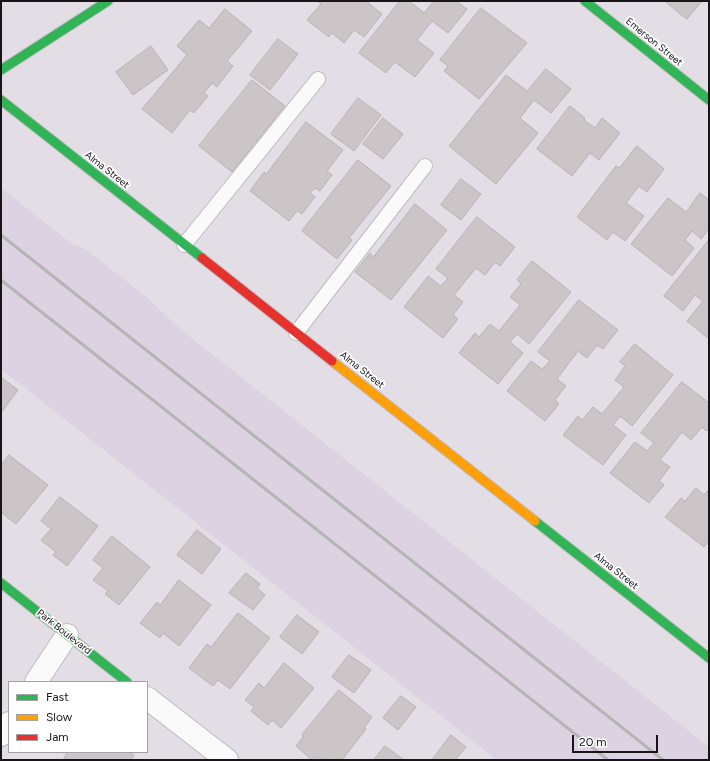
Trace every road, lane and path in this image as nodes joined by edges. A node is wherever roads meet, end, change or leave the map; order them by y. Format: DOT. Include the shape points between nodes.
graph roads {
  1 [pos="108,1"];
  2 [pos="585,1"];
  3 [pos="1,70"];
  4 [pos="318,79"];
  5 [pos="1,100"];
  6 [pos="709,100"];
  7 [pos="425,166"];
  8 [pos="184,245"];
  9 [pos="296,333"];
  10 [pos="1,582"];
  11 [pos="67,635"];
  12 [pos="709,658"];
  13 [pos="37,681"];
  14 [pos="126,681"];
  15 [pos="148,699"];
  16 [pos="8,724"];
  17 [pos="1,735"];
  18 [pos="227,760"];
  1 -- 3 [label="main road"];
  2 -- 6 [label="main road, Emerson Street"];
  4 -- 8 [label="lane"];
  5 -- 8 [label="main road, Alma Street"];
  7 -- 9 [label="lane"];
  8 -- 9 [label="main road, Alma Street"];
  9 -- 12 [label="main road, Alma Street"];
  10 -- 11 [label="main road, Park Boulevard"];
  11 -- 13 [label="street"];
  11 -- 14 [label="main road, Park Boulevard"];
  15 -- 18 [label="street"];
  16 -- 17 [label="street"];
}
